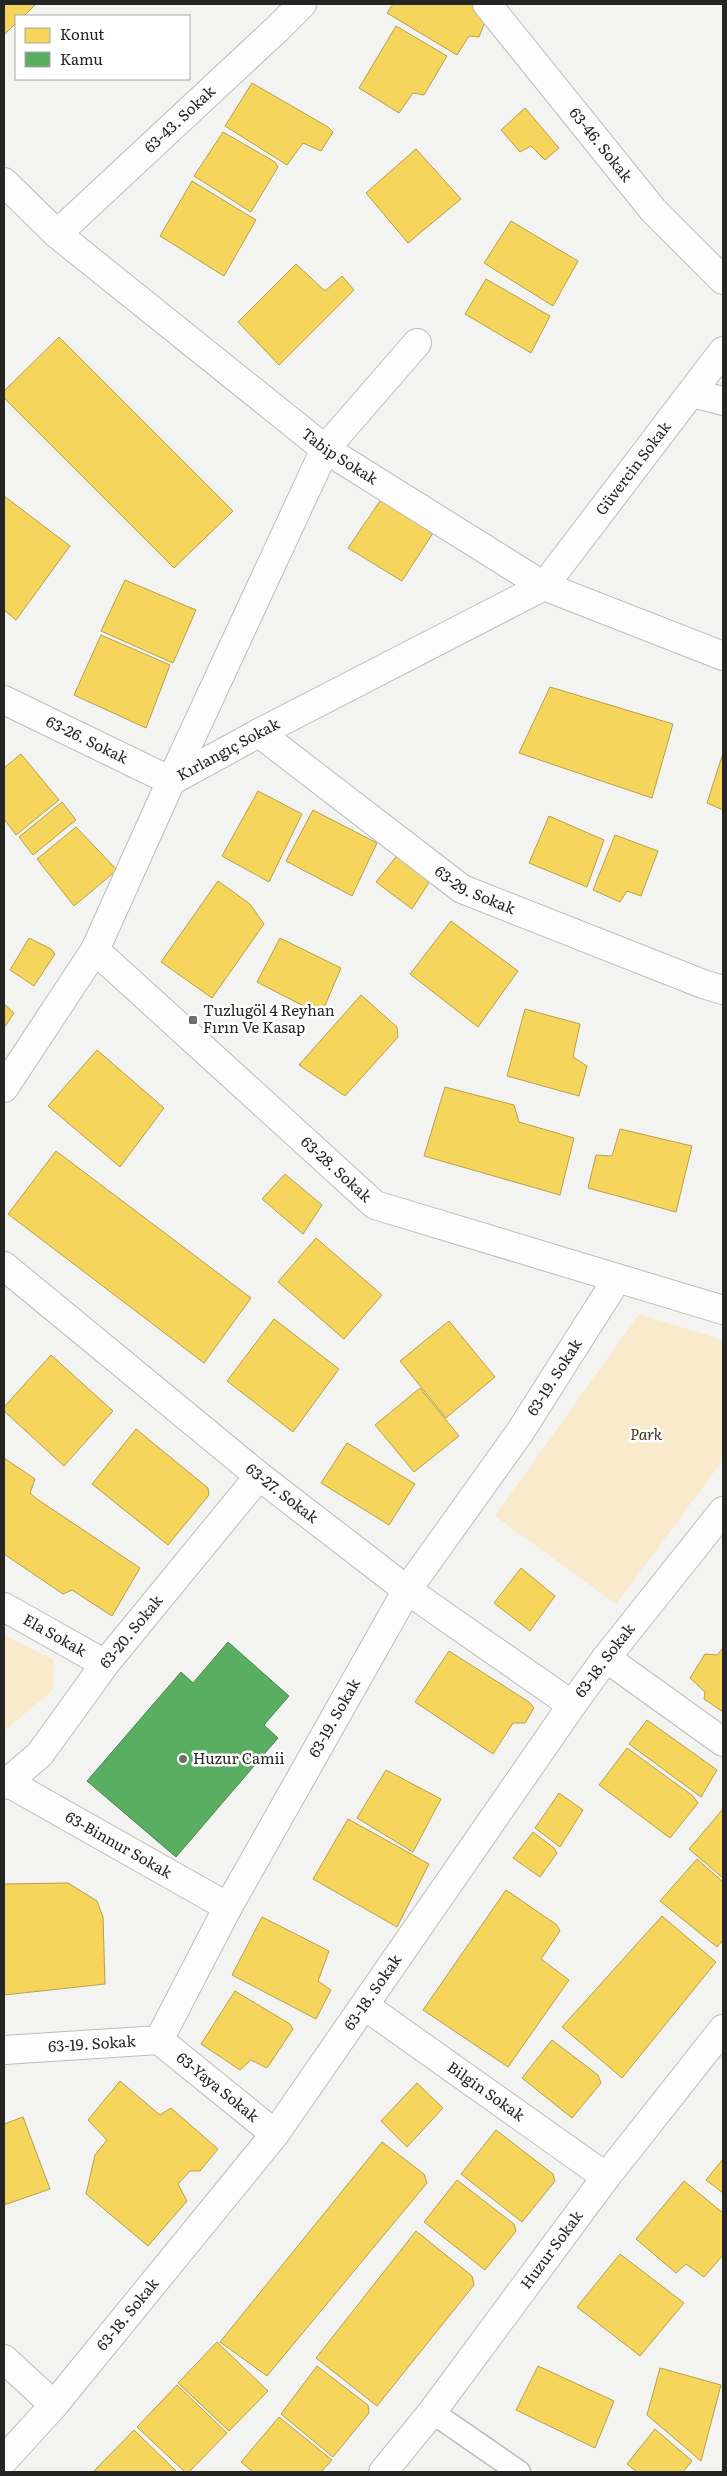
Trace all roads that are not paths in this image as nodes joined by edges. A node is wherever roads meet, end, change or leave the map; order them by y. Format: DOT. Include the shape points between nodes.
graph roads {
  1 [pos="302,4"];
  2 [pos="487,4"];
  3 [pos="4,182"];
  4 [pos="57,234"];
  5 [pos="723,280"];
  6 [pos="417,343"];
  7 [pos="723,351"];
  8 [pos="692,393"];
  9 [pos="723,401"];
  10 [pos="324,448"];
  11 [pos="544,586"];
  12 [pos="723,656"];
  13 [pos="4,700"];
  14 [pos="259,733"];
  15 [pos="171,782"];
  16 [pos="95,950"];
  17 [pos="723,990"];
  18 [pos="4,1088"];
  19 [pos="4,1266"];
  20 [pos="617,1279"];
  21 [pos="723,1310"];
  22 [pos="259,1476"];
  23 [pos="723,1511"];
  24 [pos="407,1590"];
  25 [pos="4,1607"];
  26 [pos="606,1658"];
  27 [pos="105,1664"];
  28 [pos="572,1705"];
  29 [pos="723,1742"];
  30 [pos="6,1784"];
  31 [pos="228,1907"];
  32 [pos="365,2006"];
  33 [pos="723,2030"];
  34 [pos="159,2040"];
  35 [pos="4,2050"];
  36 [pos="276,2134"];
  37 [pos="606,2177"];
  38 [pos="4,2359"];
  39 [pos="54,2405"];
  40 [pos="432,2412"];
  41 [pos="4,2460"];
  42 [pos="384,2472"];
  43 [pos="519,2472"];
  1 -- 4 [label="street, 63-43. Sokak"];
  2 -- 5 [label="street, 63-46. Sokak" via="653,210"];
  3 -- 4 [label="street, Tabip Sokak"];
  4 -- 10 [label="street, Tabip Sokak"];
  6 -- 10 [label="street"];
  7 -- 8 [label="street, Güvercin Sokak"];
  8 -- 9 [label="street"];
  8 -- 11 [label="street, Güvercin Sokak"];
  10 -- 11 [label="street, Tabip Sokak"];
  10 -- 15 [label="street"];
  11 -- 12 [label="street, Tabip Sokak"];
  11 -- 14 [label="street, Kırlangıç Sokak"];
  13 -- 15 [label="street, 63-26. Sokak"];
  14 -- 15 [label="street, Kırlangıç Sokak"];
  14 -- 17 [label="street, 63-29. Sokak" via="462,889"];
  15 -- 16 [label="street, Kırlangıç Sokak"];
  16 -- 18 [label="street, Kırlangıç Sokak"];
  16 -- 20 [label="street, 63-28. Sokak" via="375,1205"];
  19 -- 22 [label="street, 63-27. Sokak"];
  20 -- 21 [label="street, 63-28. Sokak"];
  20 -- 24 [label="street, 63-19. Sokak" via="520,1432"];
  22 -- 24 [label="street, 63-27. Sokak"];
  22 -- 27 [label="street, 63-20. Sokak"];
  23 -- 26 [label="street, 63-18. Sokak"];
  24 -- 28 [label="street, 63-27. Sokak"];
  24 -- 31 [label="street, 63-19. Sokak"];
  25 -- 27 [label="street, Ela Sokak"];
  26 -- 28 [label="street, 63-18. Sokak"];
  26 -- 29 [label="street"];
  27 -- 30 [label="street, 63-20. Sokak" via="40,1754"];
  28 -- 32 [label="street, 63-18. Sokak"];
  30 -- 31 [label="street, 63-Binnur Sokak"];
  31 -- 34 [label="street, 63-19. Sokak"];
  32 -- 36 [label="street, 63-18. Sokak"];
  32 -- 37 [label="street, Bilgin Sokak"];
  33 -- 37 [label="street, Huzur Sokak"];
  34 -- 35 [label="street, 63-19. Sokak"];
  34 -- 36 [label="street, 63-Yaya Sokak"];
  36 -- 39 [label="street, 63-18. Sokak"];
  37 -- 40 [label="street, Huzur Sokak"];
  38 -- 39 [label="street"];
  39 -- 41 [label="street, 63-18. Sokak"];
  40 -- 42 [label="street, Huzur Sokak"];
  40 -- 43 [label="lane"];
}
